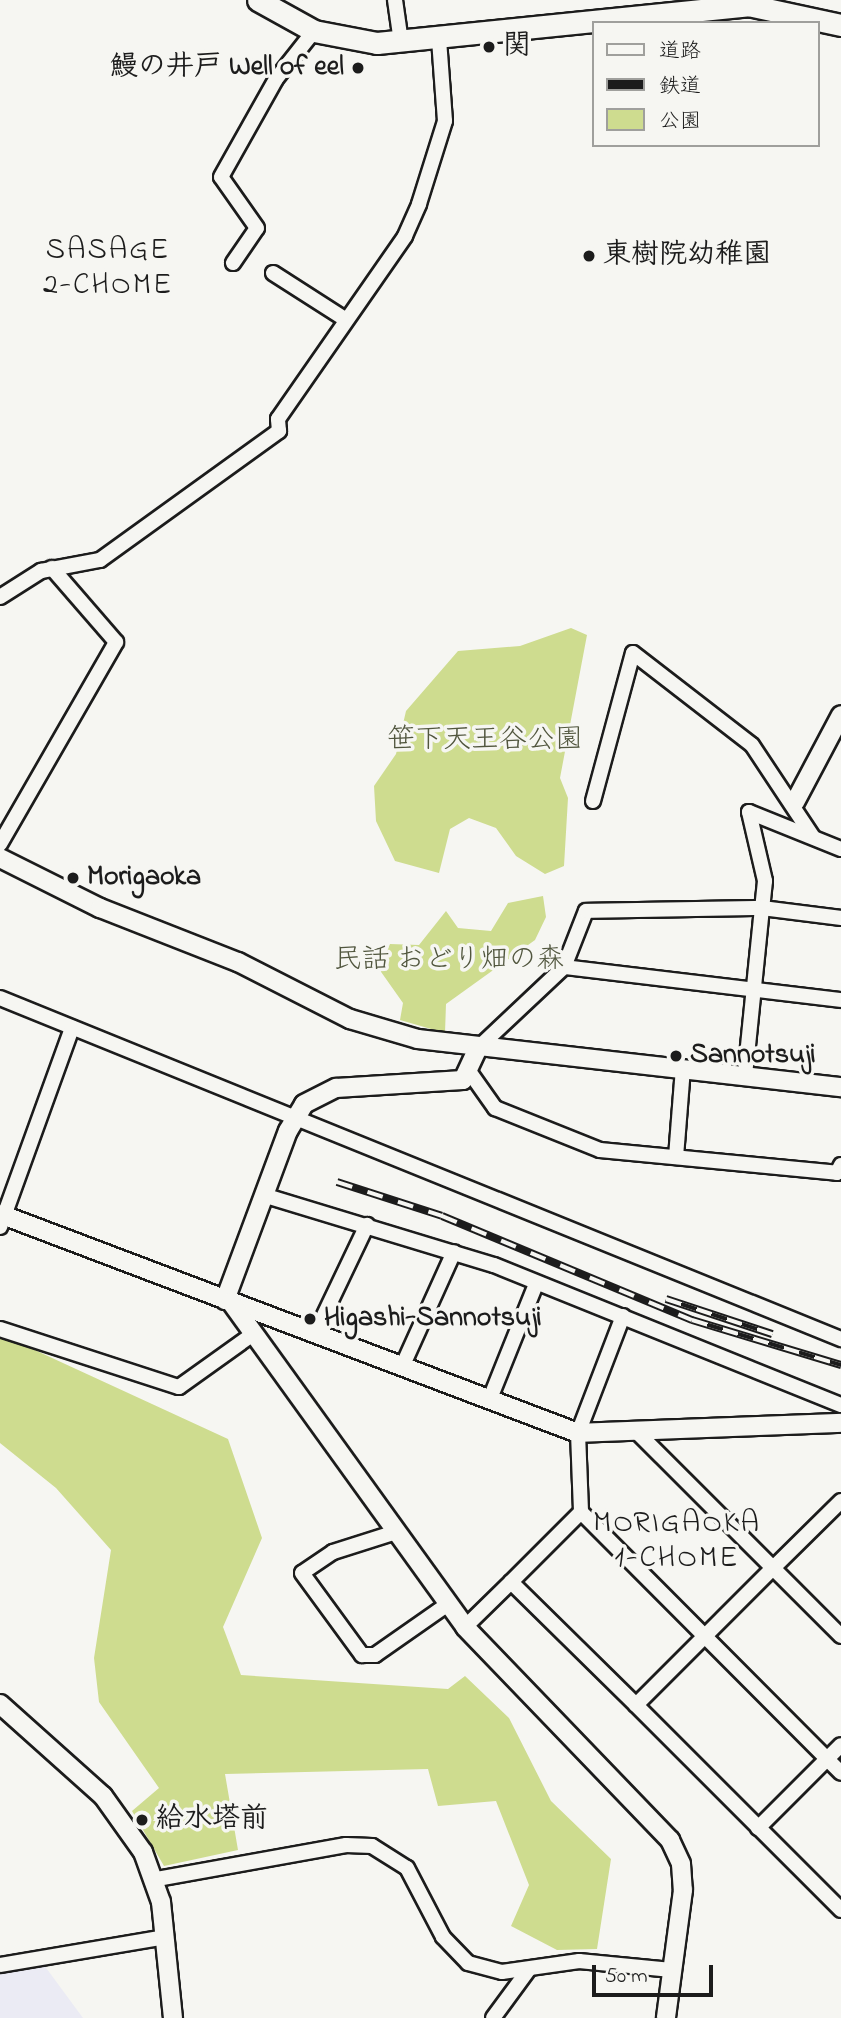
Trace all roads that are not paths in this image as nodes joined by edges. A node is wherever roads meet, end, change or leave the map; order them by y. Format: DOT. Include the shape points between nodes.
graph roads {
  1 [pos="258,0"];
  2 [pos="394,0"];
  3 [pos="656,7"];
  4 [pos="841,25"];
  5 [pos="314,32"];
  6 [pos="439,39"];
  7 [pos="401,42"];
  8 [pos="233,263"];
  9 [pos="274,274"];
  10 [pos="345,319"];
  11 [pos="51,568"];
  12 [pos="0,597"];
  13 [pos="841,715"];
  14 [pos="593,801"];
  15 [pos="795,802"];
  16 [pos="813,837"];
  17 [pos="0,844"];
  18 [pos="841,849"];
  19 [pos="0,858"];
  20 [pos="762,908"];
  21 [pos="841,918"];
  22 [pos="564,967"];
  23 [pos="752,990"];
  24 [pos="0,998"];
  25 [pos="841,1000"];
  26 [pos="72,1028"];
  27 [pos="478,1048"];
  28 [pos="682,1069"];
  29 [pos="471,1074"];
  30 [pos="745,1076"];
  31 [pos="841,1087"];
  32 [pos="293,1118"];
  33 [pos="676,1157"];
  34 [pos="841,1165"];
  35 [pos="262,1195"];
  36 [pos="1,1219"];
  37 [pos="367,1225"];
  38 [pos="454,1252"];
  39 [pos="536,1284"];
  40 [pos="228,1301"];
  41 [pos="623,1316"];
  42 [pos="0,1329"];
  43 [pos="253,1334"];
  44 [pos="314,1334"];
  45 [pos="841,1339"];
  46 [pos="402,1367"];
  47 [pos="489,1401"];
  48 [pos="841,1405"];
  49 [pos="841,1423"];
  50 [pos="578,1433"];
  51 [pos="638,1433"];
  52 [pos="841,1501"];
  53 [pos="580,1512"];
  54 [pos="396,1532"];
  55 [pos="773,1569"];
  56 [pos="511,1582"];
  57 [pos="448,1604"];
  58 [pos="465,1627"];
  59 [pos="705,1636"];
  60 [pos="841,1636"];
  61 [pos="0,1704"];
  62 [pos="636,1705"];
  63 [pos="841,1745"];
  64 [pos="827,1759"];
  65 [pos="841,1773"];
  66 [pos="758,1828"];
  67 [pos="157,1879"];
  68 [pos="841,1910"];
  69 [pos="165,1937"];
  70 [pos="0,1965"];
  71 [pos="529,1969"];
  72 [pos="672,1970"];
  73 [pos="173,2018"];
  74 [pos="493,2018"];
  75 [pos="666,2018"];
  1 -- 5 [label="main road"];
  2 -- 7 [label="street"];
  3 -- 4 [label="main road" via="748,5"];
  3 -- 6 [label="main road"];
  5 -- 7 [label="main road" via="341,40"];
  5 -- 8 [label="street" via="276,79 221,177 257,228"];
  6 -- 7 [label="main road"];
  6 -- 10 [label="street" via="445,121 419,204 405,236"];
  9 -- 10 [label="street"];
  10 -- 11 [label="street" via="278,419 279,430 100,560"];
  11 -- 12 [label="street"];
  11 -- 17 [label="street" via="116,642"];
  13 -- 15 [label="street"];
  14 -- 15 [label="street" via="633,653 752,745"];
  15 -- 16 [label="street"];
  16 -- 18 [label="street"];
  16 -- 20 [label="street" via="749,812 765,881"];
  19 -- 27 [label="street" via="100,908 238,962 350,1019"];
  20 -- 21 [label="street"];
  20 -- 22 [label="street" via="586,911"];
  20 -- 23 [label="street"];
  22 -- 23 [label="street"];
  22 -- 27 [label="street"];
  23 -- 25 [label="street"];
  23 -- 30 [label="street"];
  24 -- 26 [label="street"];
  26 -- 32 [label="street"];
  26 -- 36 [label="street"];
  27 -- 28 [label="street"];
  27 -- 29 [label="street"];
  28 -- 30 [label="street"];
  28 -- 33 [label="street"];
  29 -- 32 [label="street" via="450,1084 335,1088 304,1104"];
  29 -- 33 [label="street" via="495,1108 600,1150"];
  30 -- 31 [label="street"];
  32 -- 35 [label="street"];
  32 -- 45 [label="street"];
  33 -- 34 [label="street" via="837,1173"];
  35 -- 37 [label="street"];
  35 -- 40 [label="street"];
  36 -- 40 [label="street"];
  37 -- 38 [label="street"];
  37 -- 44 [label="street"];
  38 -- 39 [label="street"];
  38 -- 46 [label="street"];
  39 -- 41 [label="street"];
  39 -- 47 [label="street"];
  40 -- 43 [label="street"];
  40 -- 44 [label="street"];
  41 -- 48 [label="street"];
  41 -- 50 [label="street"];
  42 -- 43 [label="street" via="179,1387"];
  43 -- 54 [label="street"];
  44 -- 46 [label="street"];
  46 -- 47 [label="street"];
  47 -- 50 [label="street"];
  49 -- 51 [label="street"];
  50 -- 51 [label="street"];
  50 -- 53 [label="street"];
  51 -- 55 [label="street"];
  52 -- 55 [label="street"];
  53 -- 56 [label="street"];
  53 -- 59 [label="street"];
  54 -- 57 [label="street"];
  54 -- 57 [label="street" via="333,1552 302,1573 362,1655 375,1655"];
  55 -- 59 [label="street"];
  55 -- 60 [label="street"];
  56 -- 58 [label="street"];
  56 -- 62 [label="street"];
  57 -- 58 [label="street"];
  58 -- 72 [label="street" via="670,1840 681,1864 683,1890"];
  59 -- 62 [label="street"];
  59 -- 64 [label="street"];
  61 -- 67 [label="street" via="103,1796"];
  62 -- 66 [label="street"];
  63 -- 64 [label="street"];
  64 -- 65 [label="street"];
  64 -- 66 [label="street"];
  66 -- 68 [label="street"];
  67 -- 69 [label="street"];
  67 -- 71 [label="street" via="346,1845 372,1846 416,1879 455,1953 484,1969"];
  69 -- 70 [label="street"];
  69 -- 73 [label="street"];
  71 -- 72 [label="street" via="579,1961"];
  71 -- 74 [label="street"];
  72 -- 75 [label="street"];
}
